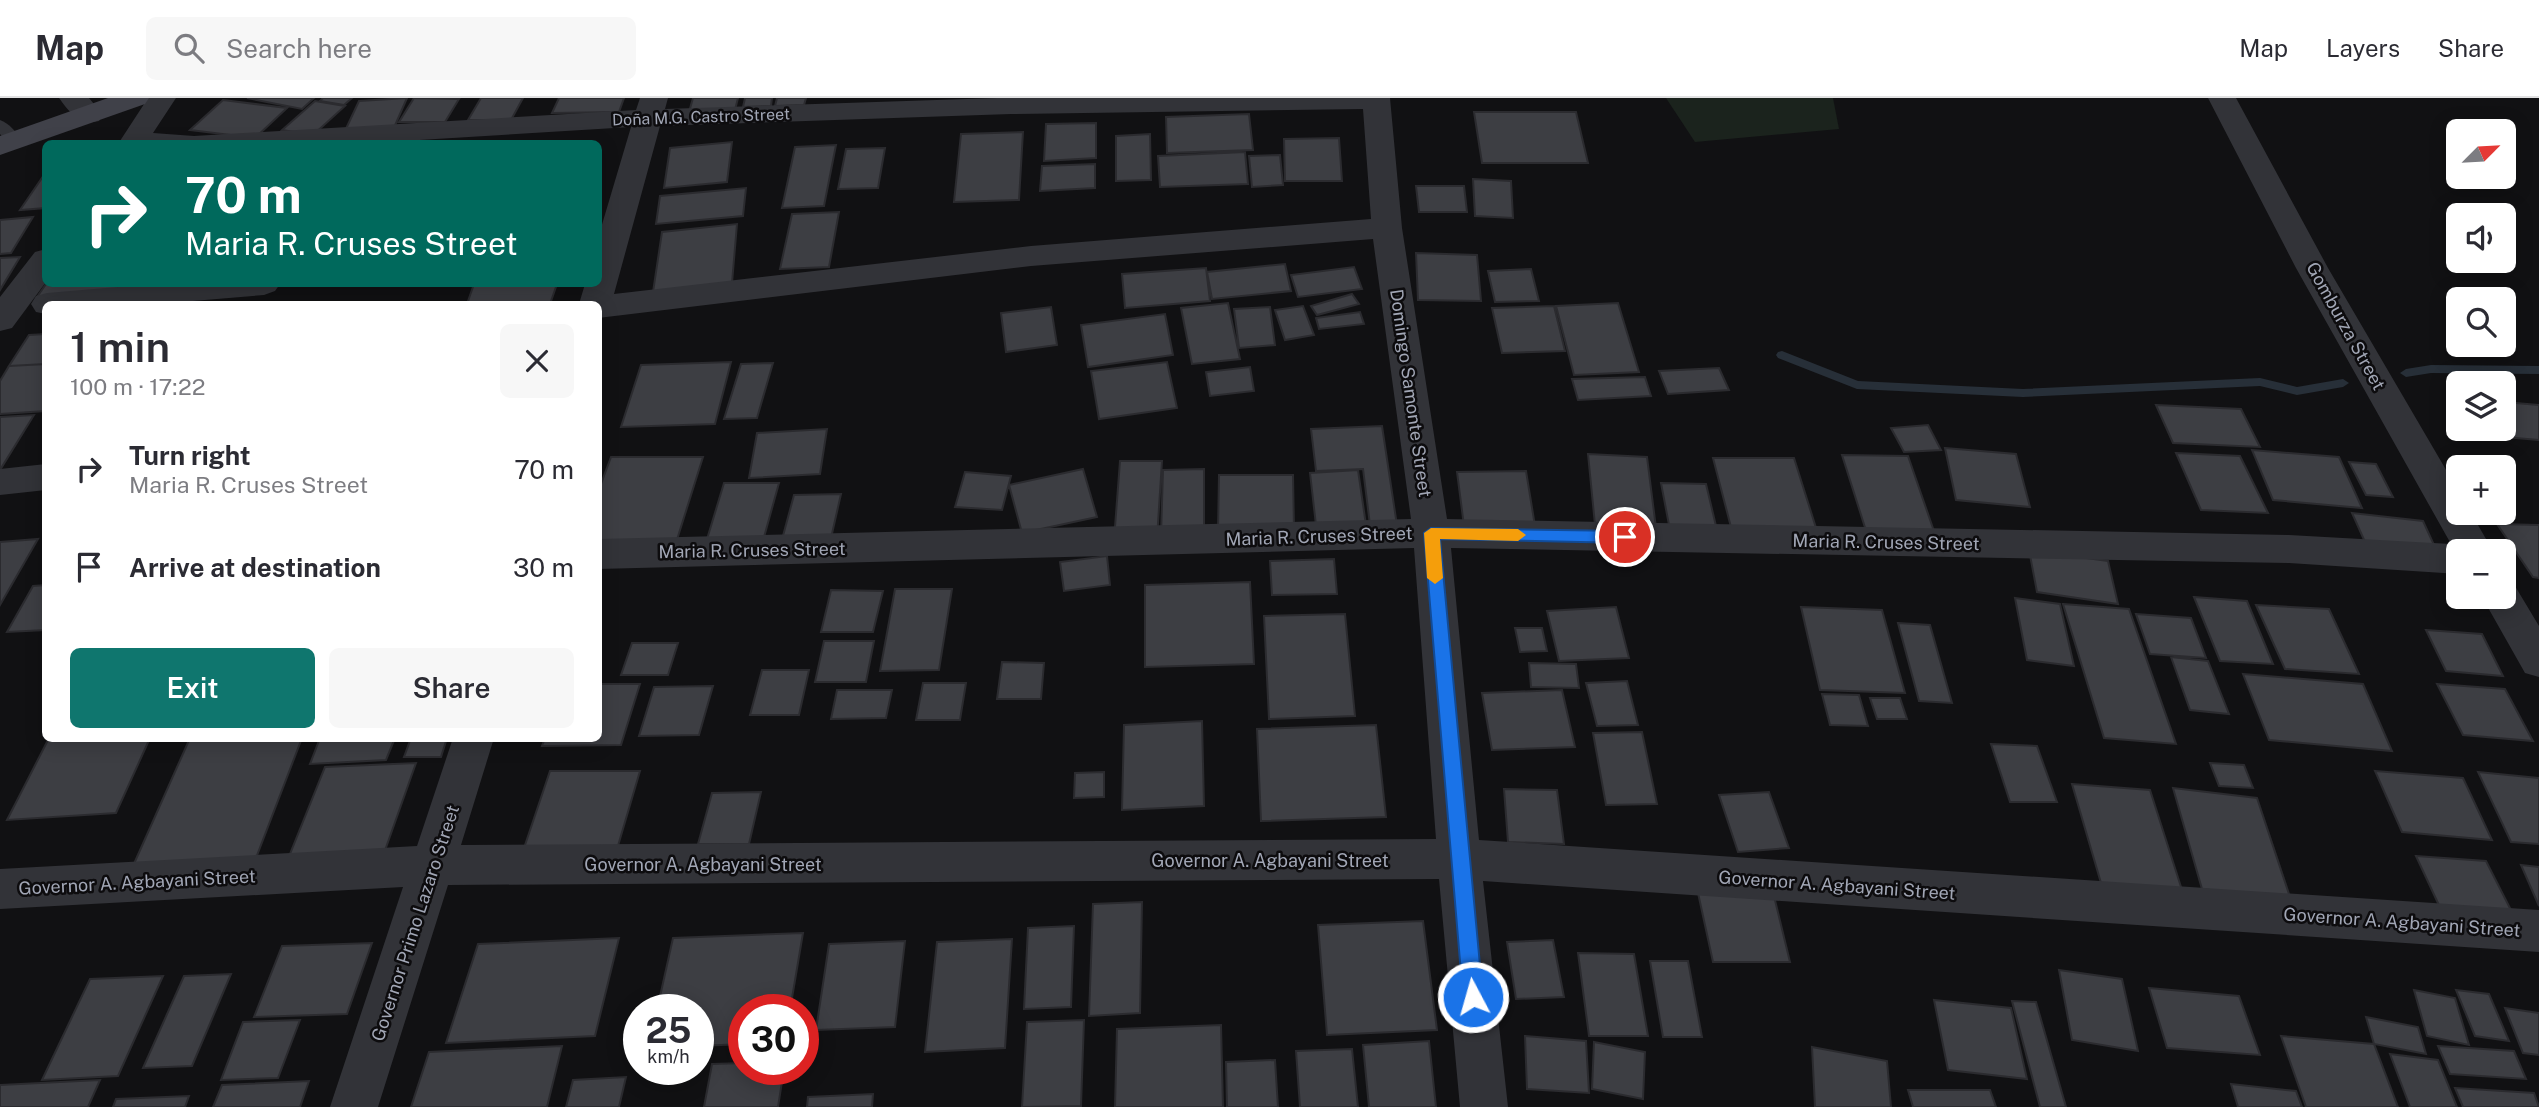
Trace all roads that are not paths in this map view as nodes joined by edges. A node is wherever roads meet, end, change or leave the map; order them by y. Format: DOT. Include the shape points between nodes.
graph roads {
  1 [pos="135,98"];
  2 [pos="162,98"];
  3 [pos="2222,98"];
  4 [pos="1376,99"];
  5 [pos="81,106"];
  6 [pos="651,108"];
  7 [pos="5,137"];
  8 [pos="133,140"];
  9 [pos="245,140"];
  10 [pos="1387,228"];
  11 [pos="604,251"];
  12 [pos="42,264"];
  13 [pos="233,287"];
  14 [pos="88,301"];
  15 [pos="602,305"];
  16 [pos="42,306"];
  17 [pos="3,312"];
  18 [pos="42,477"];
  19 [pos="0,482"];
  20 [pos="1431,533"];
  21 [pos="2467,539"];
  22 [pos="602,554"];
  23 [pos="2446,558"];
  24 [pos="2508,609"];
  25 [pos="2539,661"];
  26 [pos="473,742"];
  27 [pos="1459,859"];
  28 [pos="434,865"];
  29 [pos="0,889"];
  30 [pos="2539,931"];
  31 [pos="355,1107"];
  32 [pos="1484,1107"];
  1 -- 5 [label="main road"];
  2 -- 8 [label="street"];
  3 -- 21 [label="street, Gomburza Street" via="2312,268"];
  4 -- 6 [label="street, Doña M.G. Castro Street"];
  4 -- 10 [label="street, Domingo Samonte Street"];
  5 -- 7 [label="main road"];
  6 -- 9 [label="street, Doña M.G. Castro Street"];
  6 -- 11 [label="street"];
  10 -- 15 [label="street" via="1031,256"];
  10 -- 20 [label="street, Domingo Samonte Street"];
  12 -- 17 [label="street"];
  13 -- 14 [label="street"];
  16 -- 17 [label="street"];
  18 -- 19 [label="street"];
  20 -- 22 [label="street, Maria R. Cruses Street"];
  20 -- 23 [label="street, Maria R. Cruses Street" via="2289,549"];
  20 -- 27 [label="street, Domingo Samonte Street"];
  24 -- 25 [label="street"];
  26 -- 28 [label="street, Governor Primo Lazaro Street"];
  27 -- 28 [label="street, Governor A. Agbayani Street"];
  27 -- 30 [label="street, Governor A. Agbayani Street"];
  27 -- 32 [label="street, Domingo Samonte Street"];
  28 -- 29 [label="street, Governor A. Agbayani Street"];
  28 -- 31 [label="street, Governor Primo Lazaro Street"];
}
